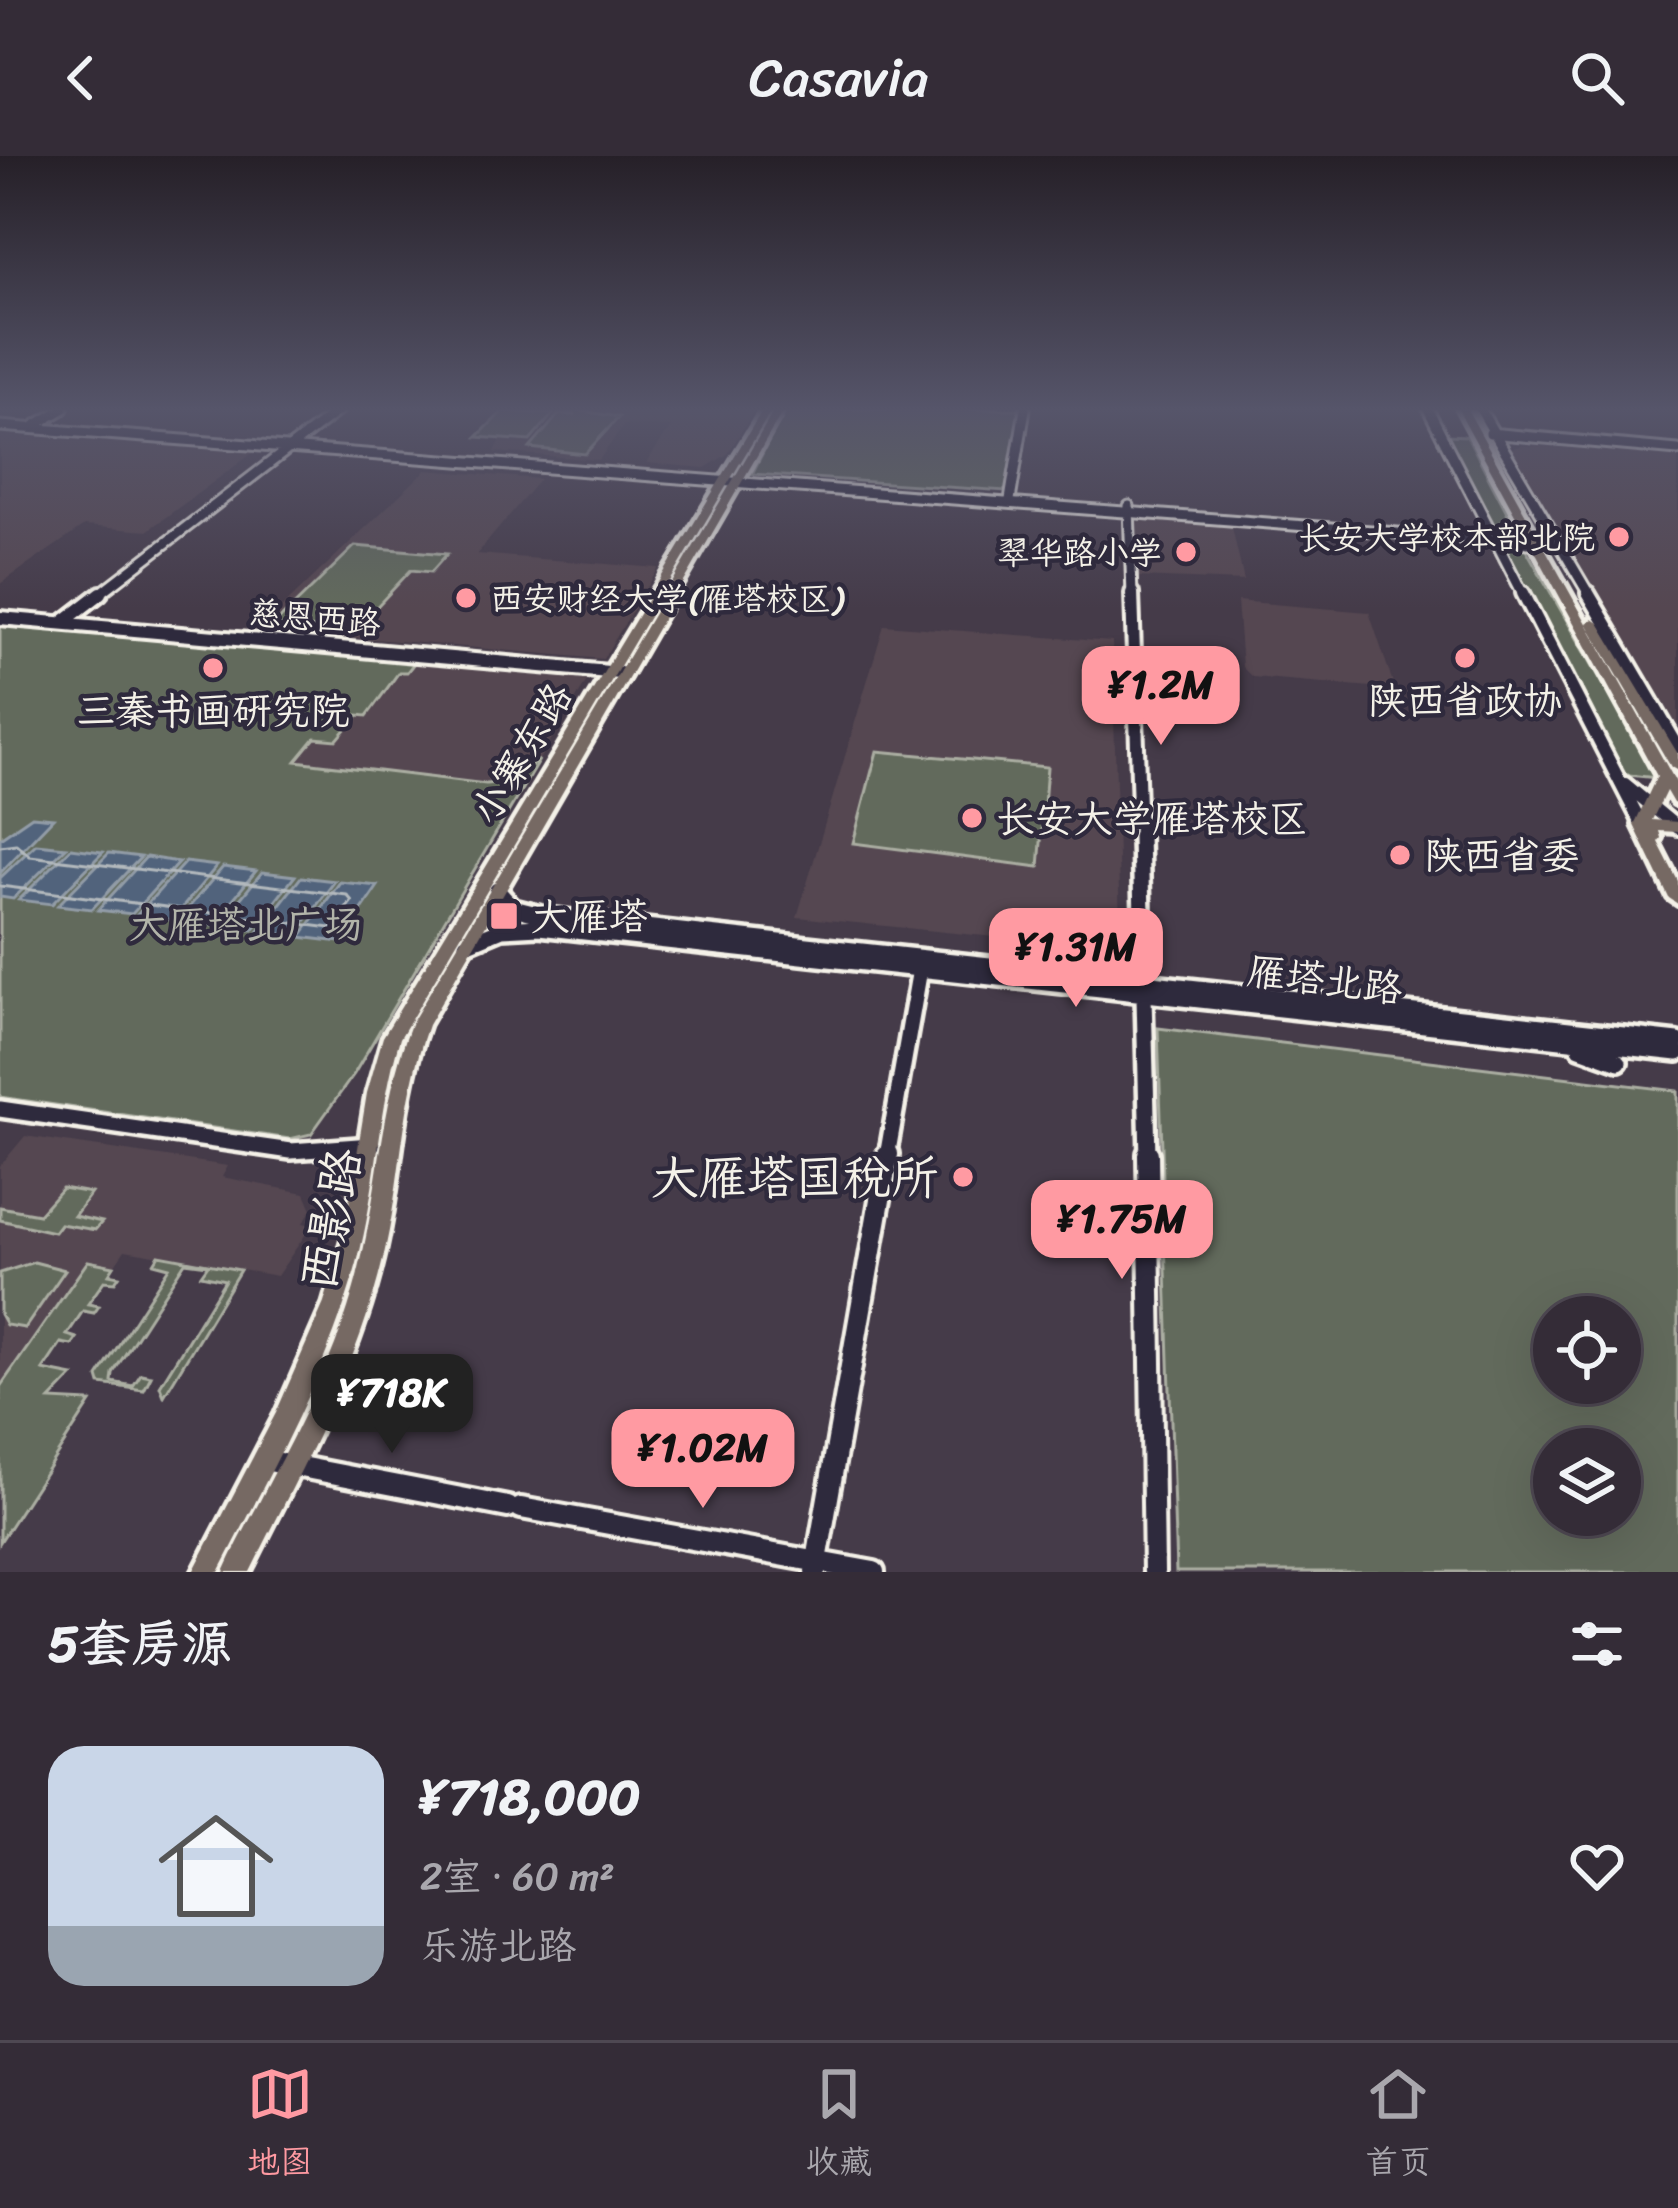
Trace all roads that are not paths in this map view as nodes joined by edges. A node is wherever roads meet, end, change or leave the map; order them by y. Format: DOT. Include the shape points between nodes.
graph roads {
  1 [pos="250,475"];
  2 [pos="695,475"];
  3 [pos="735,475"];
  4 [pos="736,475"];
  5 [pos="1015,475"];
  6 [pos="1461,475"];
  7 [pos="1496,475"];
  8 [pos="1512,475"];
  9 [pos="1515,475"];
  10 [pos="734,478"];
  11 [pos="1011,498"];
  12 [pos="1130,507"];
  13 [pos="1490,534"];
  14 [pos="1526,534"];
  15 [pos="0,618"];
  16 [pos="58,623"];
  17 [pos="617,673"];
  18 [pos="1678,747"];
  19 [pos="1671,771"];
  20 [pos="1614,772"];
  21 [pos="1678,800"];
  22 [pos="1652,807"];
  23 [pos="1642,825"];
  24 [pos="1677,829"];
  25 [pos="1678,886"];
  26 [pos="497,890"];
  27 [pos="1678,898"];
  28 [pos="466,944"];
  29 [pos="920,969"];
  30 [pos="1145,986"];
  31 [pos="1558,1040"];
  32 [pos="1678,1041"];
  33 [pos="1678,1053"];
  34 [pos="1619,1062"];
  35 [pos="0,1109"];
  36 [pos="377,1144"];
  37 [pos="264,1460"];
  38 [pos="290,1465"];
  39 [pos="816,1566"];
  40 [pos="206,1572"];
  41 [pos="237,1572"];
  42 [pos="874,1572"];
  43 [pos="1154,1572"];
  1 -- 16 [label="main road"];
  2 -- 10 [label="main road"];
  3 -- 10 [label="main road, 小寨东路"];
  4 -- 10 [label="main road, 小寨东路"];
  5 -- 11 [label="main road"];
  6 -- 13 [label="main road"];
  7 -- 14 [label="highway"];
  8 -- 19 [label="highway"];
  9 -- 18 [label="main road"];
  10 -- 11 [label="main road"];
  10 -- 17 [label="main road, 小寨东路"];
  11 -- 12 [label="main road"];
  12 -- 13 [label="main road"];
  12 -- 30 [label="main road"];
  13 -- 14 [label="main road"];
  13 -- 20 [label="main road"];
  14 -- 19 [label="highway"];
  15 -- 16 [label="main road, 慈恩西路"];
  16 -- 17 [label="main road, 慈恩西路"];
  17 -- 26 [label="main road, 小寨东路"];
  17 -- 36 [label="main road, 小寨东路" via="399,1023 380,1070"];
  19 -- 21 [label="highway"];
  19 -- 22 [label="highway"];
  20 -- 22 [label="main road"];
  20 -- 23 [label="main road"];
  22 -- 23 [label="highway"];
  22 -- 24 [label="main road"];
  23 -- 27 [label="highway"];
  24 -- 25 [label="highway" via="1648,828"];
  26 -- 28 [label="main road, 小寨东路"];
  26 -- 30 [label="main road, 雁塔北路" via="514,908 545,916"];
  28 -- 29 [label="main road, 雁塔北路" via="502,929 539,927"];
  28 -- 36 [label="main road, 西影路" via="407,1056"];
  29 -- 30 [label="main road, 雁塔北路"];
  29 -- 39 [label="main road"];
  30 -- 31 [label="main road, 雁塔北路"];
  30 -- 32 [label="main road, 雁塔北路"];
  30 -- 43 [label="main road"];
  31 -- 33 [label="main road, 雁塔北路"];
  31 -- 34 [label="main road"];
  35 -- 36 [label="main road" via="291,1151"];
  36 -- 37 [label="main road, 西影路" via="338,1291"];
  36 -- 38 [label="main road, 西影路" via="382,1211 366,1284"];
  37 -- 38 [label="main road"];
  37 -- 40 [label="main road, 西影路"];
  38 -- 39 [label="main road"];
  38 -- 41 [label="main road, 西影路"];
  39 -- 42 [label="main road"];
}
